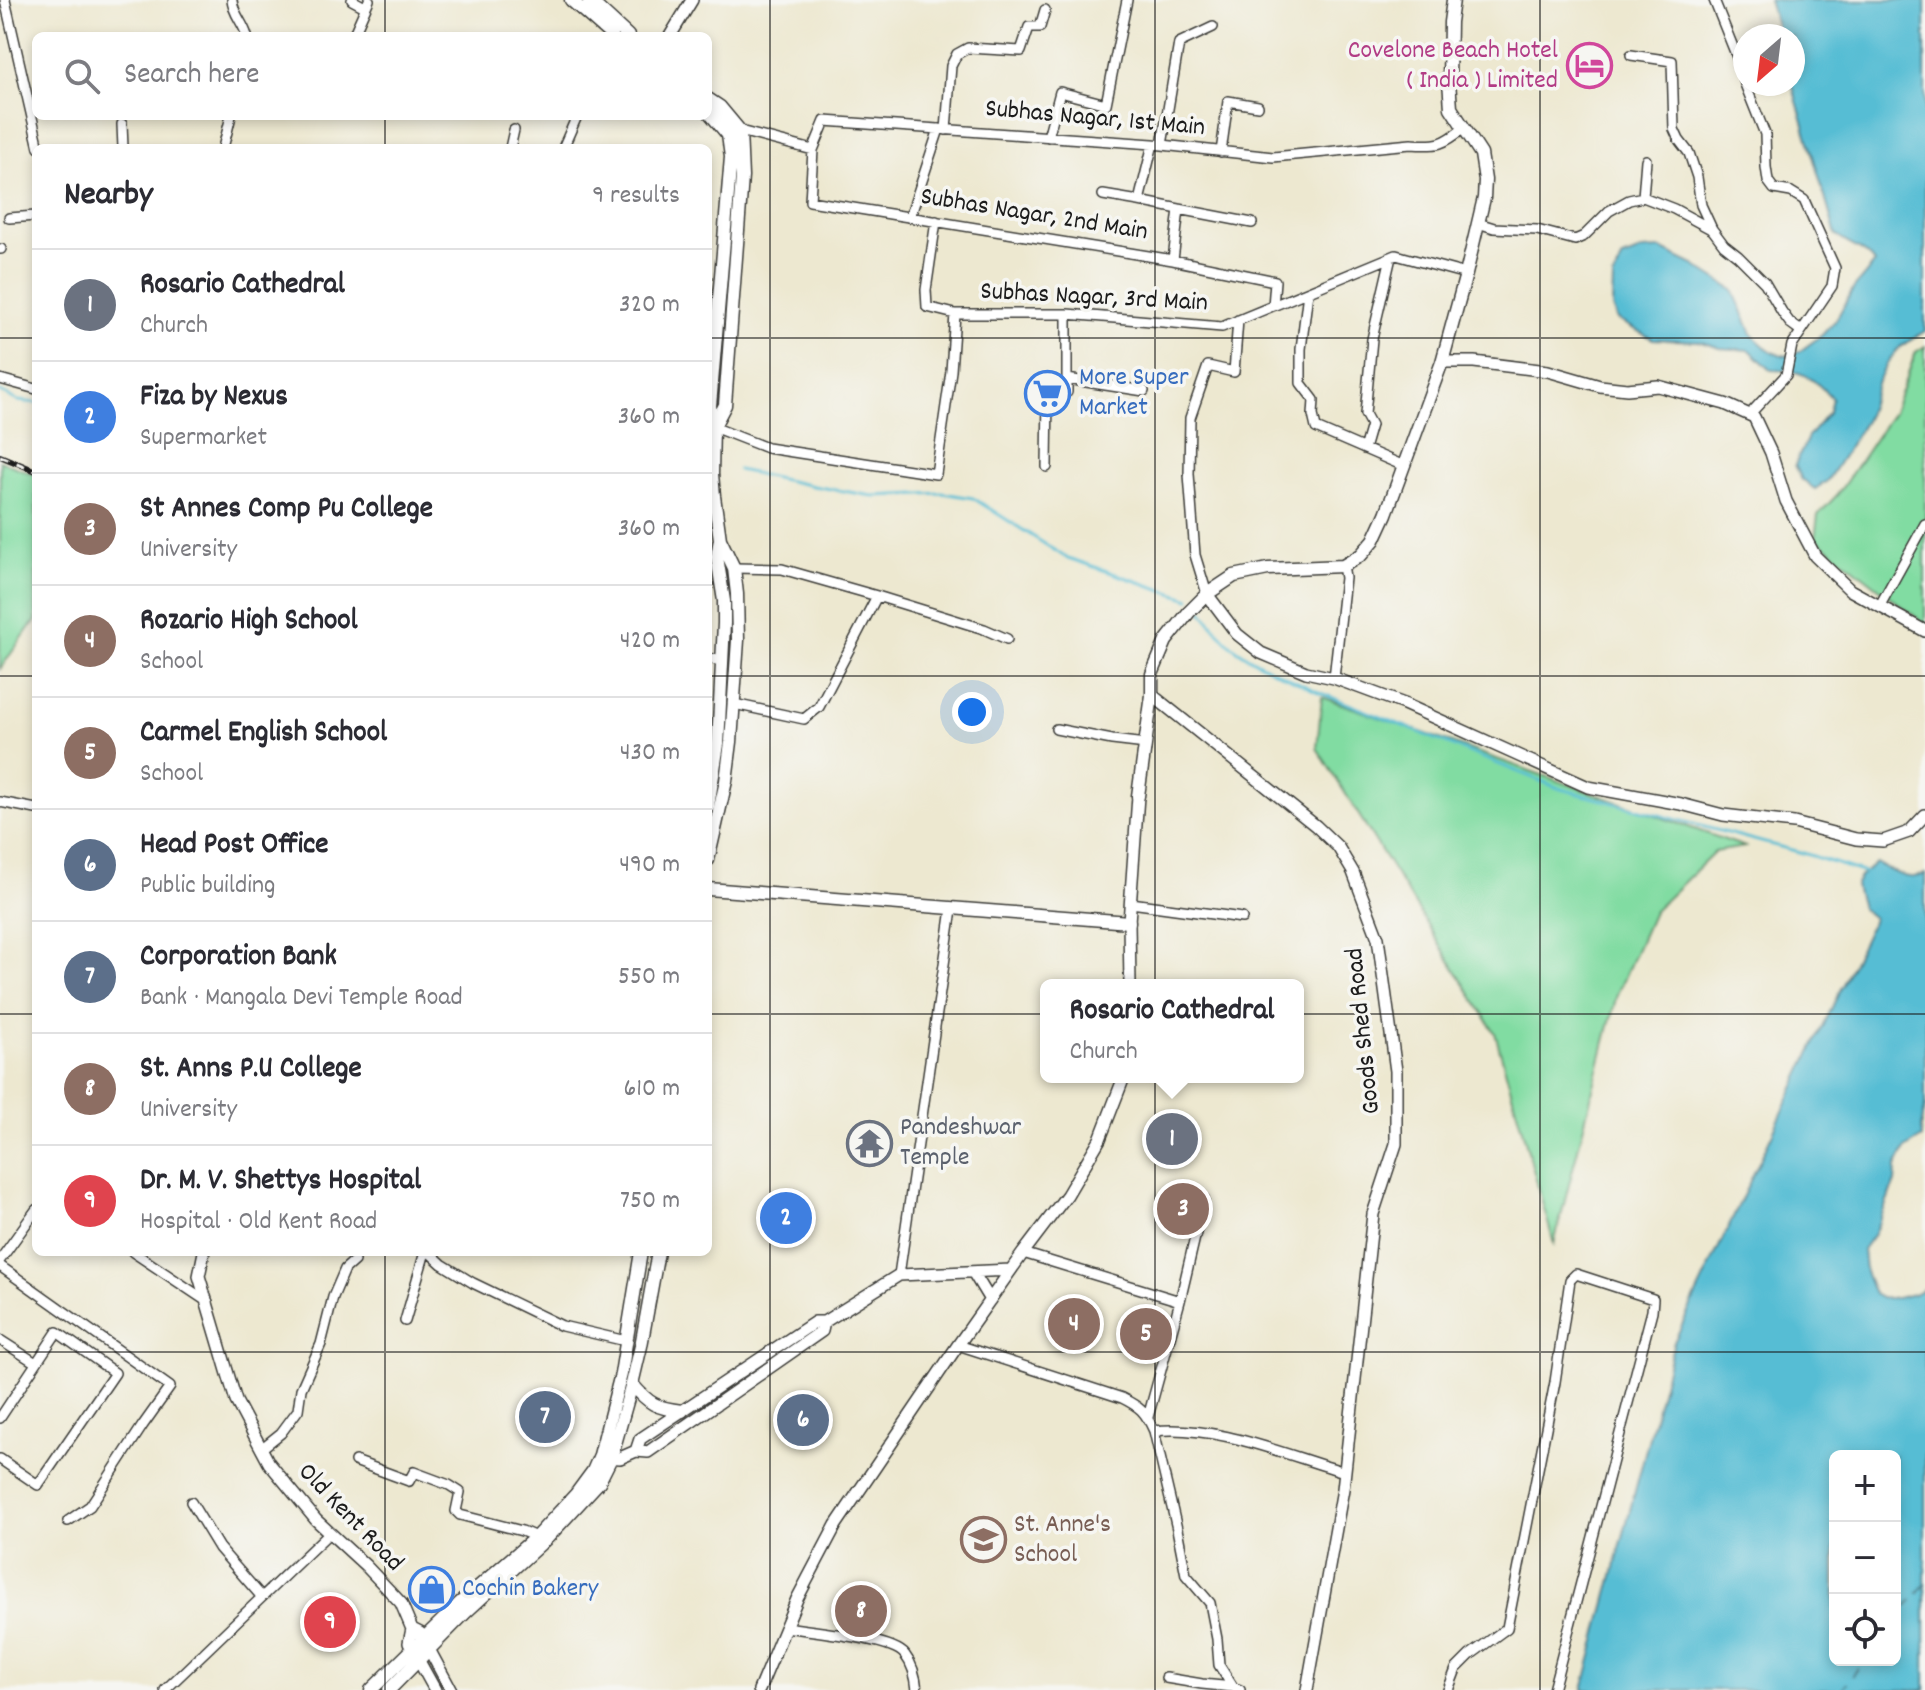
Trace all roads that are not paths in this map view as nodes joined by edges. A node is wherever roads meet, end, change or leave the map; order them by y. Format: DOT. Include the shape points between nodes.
graph roads {
  1 [pos="5,0"];
  2 [pos="232,0"];
  3 [pos="352,0"];
  4 [pos="571,0"];
  5 [pos="589,0"];
  6 [pos="692,0"];
  7 [pos="1127,0"];
  8 [pos="1453,0"];
  9 [pos="1714,0"];
  10 [pos="367,4"];
  11 [pos="1045,10"];
  12 [pos="1213,27"];
  13 [pos="246,32"];
  14 [pos="355,32"];
  15 [pos="607,32"];
  16 [pos="624,32"];
  17 [pos="672,32"];
  18 [pos="1733,47"];
  19 [pos="1631,55"];
  20 [pos="1750,96"];
  21 [pos="712,102"];
  22 [pos="1258,106"];
  23 [pos="712,114"];
  24 [pos="32,118"];
  25 [pos="33,120"];
  26 [pos="230,120"];
  27 [pos="575,120"];
  28 [pos="122,124"];
  29 [pos="1464,128"];
  30 [pos="514,130"];
  31 [pos="942,130"];
  32 [pos="734,133"];
  33 [pos="1048,137"];
  34 [pos="38,144"];
  35 [pos="123,144"];
  36 [pos="224,144"];
  37 [pos="511,144"];
  38 [pos="565,144"];
  39 [pos="1158,144"];
  40 [pos="813,150"];
  41 [pos="1221,152"];
  42 [pos="1646,160"];
  43 [pos="1103,195"];
  44 [pos="1643,197"];
  45 [pos="1139,201"];
  46 [pos="1179,209"];
  47 [pos="32,216"];
  48 [pos="910,217"];
  49 [pos="9,218"];
  50 [pos="936,221"];
  51 [pos="1252,223"];
  52 [pos="1478,223"];
  53 [pos="1712,229"];
  54 [pos="1391,257"];
  55 [pos="1173,260"];
  56 [pos="1466,274"];
  57 [pos="1308,292"];
  58 [pos="1273,306"];
  59 [pos="955,314"];
  60 [pos="1067,314"];
  61 [pos="1238,320"];
  62 [pos="1801,331"];
  63 [pos="1442,362"];
  64 [pos="0,379"];
  65 [pos="1067,379"];
  66 [pos="32,388"];
  67 [pos="1144,391"];
  68 [pos="1749,415"];
  69 [pos="712,424"];
  70 [pos="712,426"];
  71 [pos="1364,449"];
  72 [pos="1404,466"];
  73 [pos="1047,467"];
  74 [pos="712,474"];
  75 [pos="1925,524"];
  76 [pos="720,539"];
  77 [pos="1343,566"];
  78 [pos="734,568"];
  79 [pos="1207,594"];
  80 [pos="877,596"];
  81 [pos="1879,607"];
  82 [pos="1925,629"];
  83 [pos="1007,639"];
  84 [pos="715,660"];
  85 [pos="737,662"];
  86 [pos="1334,678"];
  87 [pos="1152,695"];
  88 [pos="734,704"];
  89 [pos="1056,729"];
  90 [pos="1146,744"];
  91 [pos="712,781"];
  92 [pos="1138,796"];
  93 [pos="0,802"];
  94 [pos="32,808"];
  95 [pos="1925,815"];
  96 [pos="712,842"];
  97 [pos="712,889"];
  98 [pos="1131,903"];
  99 [pos="952,909"];
  100 [pos="1242,918"];
  101 [pos="1129,922"];
  102 [pos="1130,979"];
  103 [pos="1122,1083"];
  104 [pos="1204,1199"];
  105 [pos="32,1216"];
  106 [pos="1023,1253"];
  107 [pos="139,1256"];
  108 [pos="203,1256"];
  109 [pos="426,1256"];
  110 [pos="432,1256"];
  111 [pos="640,1256"];
  112 [pos="657,1256"];
  113 [pos="354,1261"];
  114 [pos="0,1263"];
  115 [pos="1011,1270"];
  116 [pos="973,1272"];
  117 [pos="899,1275"];
  118 [pos="990,1300"];
  119 [pos="1180,1301"];
  120 [pos="208,1302"];
  121 [pos="405,1321"];
  122 [pos="824,1322"];
  123 [pos="0,1340"];
  124 [pos="626,1341"];
  125 [pos="958,1345"];
  126 [pos="36,1363"];
  127 [pos="632,1384"];
  128 [pos="682,1411"];
  129 [pos="1148,1417"];
  130 [pos="0,1418"];
  131 [pos="1154,1431"];
  132 [pos="261,1449"];
  133 [pos="636,1451"];
  134 [pos="605,1457"];
  135 [pos="0,1459"];
  136 [pos="355,1461"];
  137 [pos="1345,1472"];
  138 [pos="191,1502"];
  139 [pos="68,1521"];
  140 [pos="329,1533"];
  141 [pos="536,1537"];
  142 [pos="261,1596"];
  143 [pos="785,1627"];
  144 [pos="412,1629"];
  145 [pos="426,1644"];
  146 [pos="412,1649"];
  147 [pos="419,1661"];
  148 [pos="1166,1678"];
  149 [pos="1237,1688"];
  150 [pos="165,1690"];
  151 [pos="371,1690"];
  152 [pos="389,1690"];
  153 [pos="435,1690"];
  154 [pos="451,1690"];
  155 [pos="759,1690"];
  156 [pos="917,1690"];
  157 [pos="1307,1690"];
  158 [pos="1448,1690"];
  159 [pos="1553,1690"];
  1 -- 24 [label="street"];
  2 -- 13 [label="street"];
  3 -- 10 [label="street"];
  4 -- 15 [label="main road"];
  5 -- 16 [label="main road"];
  6 -- 17 [label="street"];
  7 -- 33 [label="street" via="1106,104 1060,92"];
  8 -- 29 [label="main road" via="1451,108"];
  9 -- 18 [label="street"];
  10 -- 14 [label="street"];
  11 -- 31 [label="street" via="1040,27 1029,27 1021,51 968,48 957,54"];
  12 -- 39 [label="street" via="1179,43"];
  19 -- 53 [label="street" via="1672,61 1674,129 1689,153"];
  20 -- 62 [label="street" via="1765,134 1768,181 1774,189 1804,200 1835,268 1832,286"];
  21 -- 32 [label="main road"];
  22 -- 41 [label="street" via="1228,101"];
  23 -- 32 [label="main road"];
  25 -- 34 [label="street"];
  26 -- 36 [label="street"];
  27 -- 38 [label="street"];
  28 -- 35 [label="street"];
  29 -- 41 [label="street, Subhas Nagar, 1st Main" via="1446,142 1428,145 1273,157"];
  29 -- 52 [label="main road" via="1484,164"];
  30 -- 37 [label="street"];
  31 -- 33 [label="street, Subhas Nagar, 1st Main"];
  31 -- 40 [label="street, Subhas Nagar, 1st Main" via="825,121"];
  31 -- 48 [label="street"];
  32 -- 40 [label="street"];
  32 -- 69 [label="main road" via="742,177 725,405"];
  33 -- 39 [label="street, Subhas Nagar, 1st Main"];
  39 -- 41 [label="street, Subhas Nagar, 1st Main"];
  39 -- 45 [label="street"];
  40 -- 48 [label="street, Subhas Nagar, 2nd Main" via="810,201"];
  42 -- 44 [label="street"];
  43 -- 45 [label="street"];
  44 -- 52 [label="street" via="1609,211 1575,240"];
  44 -- 53 [label="street"];
  45 -- 46 [label="street"];
  46 -- 51 [label="street"];
  46 -- 55 [label="street"];
  47 -- 49 [label="street"];
  48 -- 50 [label="street, Subhas Nagar, 2nd Main"];
  50 -- 55 [label="street, Subhas Nagar, 2nd Main"];
  50 -- 59 [label="street" via="927,307"];
  52 -- 56 [label="main road"];
  53 -- 62 [label="street" via="1765,283"];
  54 -- 56 [label="street"];
  54 -- 57 [label="street, Subhas Nagar, 3rd Main"];
  54 -- 71 [label="street" via="1372,339 1365,414 1371,425"];
  55 -- 58 [label="street, Subhas Nagar, 2nd Main" via="1275,281"];
  56 -- 63 [label="main road"];
  57 -- 58 [label="street, Subhas Nagar, 3rd Main"];
  57 -- 71 [label="street" via="1301,383 1314,400 1316,428"];
  58 -- 61 [label="street, Subhas Nagar, 3rd Main"];
  59 -- 60 [label="street, Subhas Nagar, 3rd Main"];
  59 -- 70 [label="street, Subhas Nagar, 3rd Main" via="936,474 767,448"];
  60 -- 61 [label="street, Subhas Nagar, 3rd Main" via="1222,327"];
  60 -- 65 [label="street"];
  61 -- 79 [label="street" via="1234,372 1208,366 1190,418 1195,555"];
  62 -- 68 [label="street" via="1792,345 1786,375"];
  63 -- 68 [label="street" via="1548,371 1600,386 1658,386"];
  63 -- 72 [label="main road"];
  64 -- 66 [label="street"];
  65 -- 67 [label="street"];
  65 -- 73 [label="street" via="1067,392 1048,393"];
  68 -- 81 [label="street" via="1815,556 1850,590"];
  71 -- 72 [label="street"];
  72 -- 77 [label="main road" via="1374,540"];
  74 -- 76 [label="main road"];
  75 -- 81 [label="street"];
  76 -- 78 [label="main road"];
  76 -- 84 [label="main road" via="724,612"];
  77 -- 79 [label="main road" via="1234,576"];
  77 -- 86 [label="street"];
  78 -- 80 [label="street" via="782,569"];
  78 -- 85 [label="main road"];
  79 -- 86 [label="street" via="1237,634 1261,653"];
  79 -- 87 [label="main road" via="1162,649 1152,674"];
  80 -- 83 [label="street"];
  80 -- 88 [label="street" via="819,707 804,719"];
  81 -- 82 [label="street"];
  84 -- 85 [label="main road"];
  84 -- 91 [label="main road" via="718,744"];
  85 -- 88 [label="main road"];
  86 -- 95 [label="street" via="1588,787 1856,839 1896,837"];
  87 -- 90 [label="main road"];
  87 -- 137 [label="street, Goods Shed Road" via="1338,847 1378,938 1396,1071 1396,1144 1373,1214"];
  88 -- 96 [label="main road" via="726,781"];
  89 -- 90 [label="street"];
  90 -- 92 [label="main road"];
  92 -- 98 [label="street"];
  93 -- 94 [label="street"];
  97 -- 99 [label="main road"];
  98 -- 100 [label="street"];
  98 -- 101 [label="street"];
  99 -- 101 [label="main road"];
  99 -- 117 [label="street"];
  101 -- 102 [label="street"];
  103 -- 106 [label="street" via="1100,1139"];
  104 -- 119 [label="street"];
  105 -- 114 [label="street"];
  106 -- 115 [label="street"];
  106 -- 119 [label="street"];
  107 -- 120 [label="street"];
  108 -- 120 [label="street, Old Kent Road" via="199,1276"];
  109 -- 121 [label="street"];
  110 -- 124 [label="street" via="473,1283 562,1326"];
  111 -- 124 [label="main road"];
  112 -- 127 [label="main road"];
  113 -- 132 [label="street" via="333,1297 298,1410"];
  114 -- 139 [label="street" via="170,1387 90,1506"];
  115 -- 116 [label="street"];
  115 -- 118 [label="street"];
  116 -- 117 [label="street"];
  116 -- 118 [label="street"];
  117 -- 122 [label="street"];
  118 -- 125 [label="street"];
  119 -- 129 [label="street"];
  120 -- 132 [label="street, Old Kent Road" via="236,1401"];
  122 -- 128 [label="street" via="815,1322"];
  122 -- 133 [label="street" via="822,1331 648,1452"];
  123 -- 126 [label="street"];
  124 -- 134 [label="main road"];
  125 -- 129 [label="street" via="1122,1398"];
  125 -- 143 [label="street" via="836,1525"];
  126 -- 130 [label="street"];
  126 -- 135 [label="street" via="57,1332 115,1373 38,1485"];
  127 -- 128 [label="main road" via="652,1405"];
  127 -- 134 [label="main road"];
  128 -- 133 [label="street" via="640,1439"];
  129 -- 131 [label="street"];
  131 -- 137 [label="street" via="1228,1437"];
  131 -- 149 [label="street" via="1186,1575 1210,1603 1219,1665"];
  132 -- 140 [label="street, Old Kent Road"];
  133 -- 134 [label="street"];
  134 -- 141 [label="main road"];
  134 -- 145 [label="main road" via="599,1482 549,1536"];
  136 -- 141 [label="street" via="409,1481 414,1472 449,1485 460,1492 460,1515"];
  137 -- 157 [label="street, Goods Shed Road"];
  138 -- 142 [label="street" via="219,1548"];
  140 -- 142 [label="street"];
  140 -- 144 [label="street, Old Kent Road" via="401,1603"];
  141 -- 145 [label="main road" via="460,1603"];
  142 -- 150 [label="street"];
  143 -- 155 [label="street"];
  143 -- 156 [label="street" via="860,1638 904,1652"];
  144 -- 145 [label="street"];
  144 -- 146 [label="street"];
  145 -- 146 [label="main road"];
  145 -- 147 [label="main road"];
  145 -- 154 [label="street"];
  146 -- 147 [label="street"];
  146 -- 151 [label="main road"];
  147 -- 152 [label="main road"];
  147 -- 153 [label="street"];
  148 -- 149 [label="street"];
  158 -- 159 [label="street" via="1456,1669 1507,1628 1570,1280 1576,1274 1653,1299"];
}
